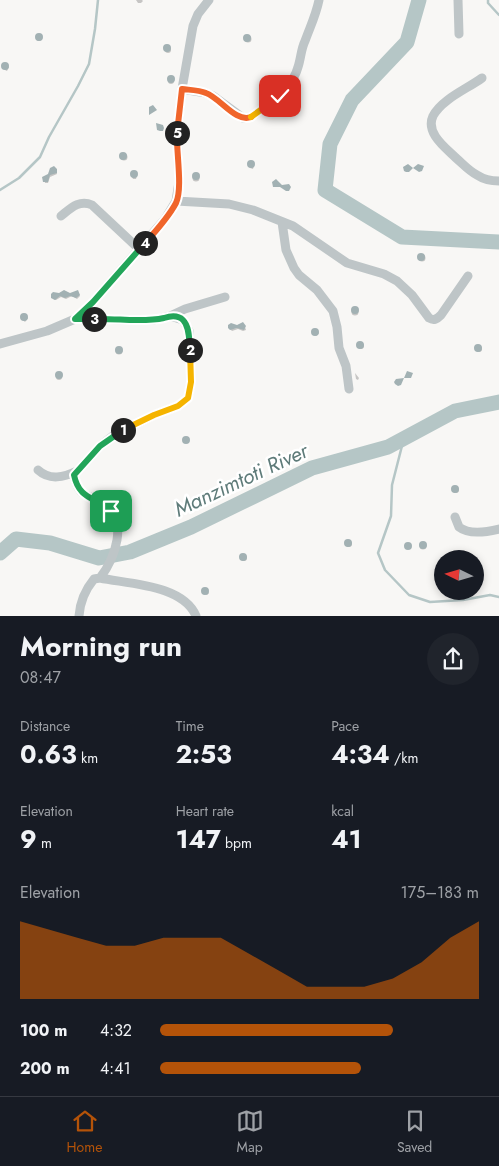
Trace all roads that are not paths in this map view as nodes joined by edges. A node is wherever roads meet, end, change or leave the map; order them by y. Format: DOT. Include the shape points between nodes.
graph roads {
  1 [pos="208,0"];
  2 [pos="319,0"];
  3 [pos="458,0"];
  4 [pos="459,34"];
  5 [pos="482,78"];
  6 [pos="182,89"];
  7 [pos="499,181"];
  8 [pos="176,201"];
  9 [pos="61,216"];
  10 [pos="282,222"];
  11 [pos="140,249"];
  12 [pos="468,276"];
  13 [pos="225,297"];
  14 [pos="170,316"];
  15 [pos="75,319"];
  16 [pos="0,344"];
  17 [pos="349,389"];
  18 [pos="82,469"];
  19 [pos="38,470"];
  20 [pos="456,517"];
  21 [pos="499,529"];
  22 [pos="100,578"];
  23 [pos="79,616"];
  24 [pos="196,616"];
  1 -- 6 [label="street" via="193,26"];
  2 -- 6 [label="street" via="294,78 280,96 250,118 242,118 206,92"];
  3 -- 4 [label="street"];
  5 -- 7 [label="street" via="440,108 434,115 432,127 436,138 465,167 488,180"];
  6 -- 8 [label="street" via="177,134 179,182"];
  8 -- 10 [label="street" via="229,204"];
  8 -- 11 [label="street"];
  9 -- 11 [label="street" via="79,203 92,205"];
  10 -- 12 [label="street" via="347,262 397,281 432,320 441,315"];
  10 -- 17 [label="street" via="286,250 294,268 333,311"];
  11 -- 15 [label="street"];
  13 -- 14 [label="street"];
  14 -- 15 [label="street" via="148,320"];
  14 -- 18 [label="street" via="183,320 189,331 191,382 188,398 178,406 114,435 100,446"];
  15 -- 16 [label="street" via="47,331"];
  18 -- 19 [label="street" via="59,477 47,476"];
  18 -- 22 [label="street" via="74,475 77,485 83,494 104,504 118,525 111,562"];
  20 -- 21 [label="street" via="458,527 463,530 482,532"];
  22 -- 23 [label="street" via="88,588"];
  22 -- 24 [label="street" via="177,595 189,604"];
}
